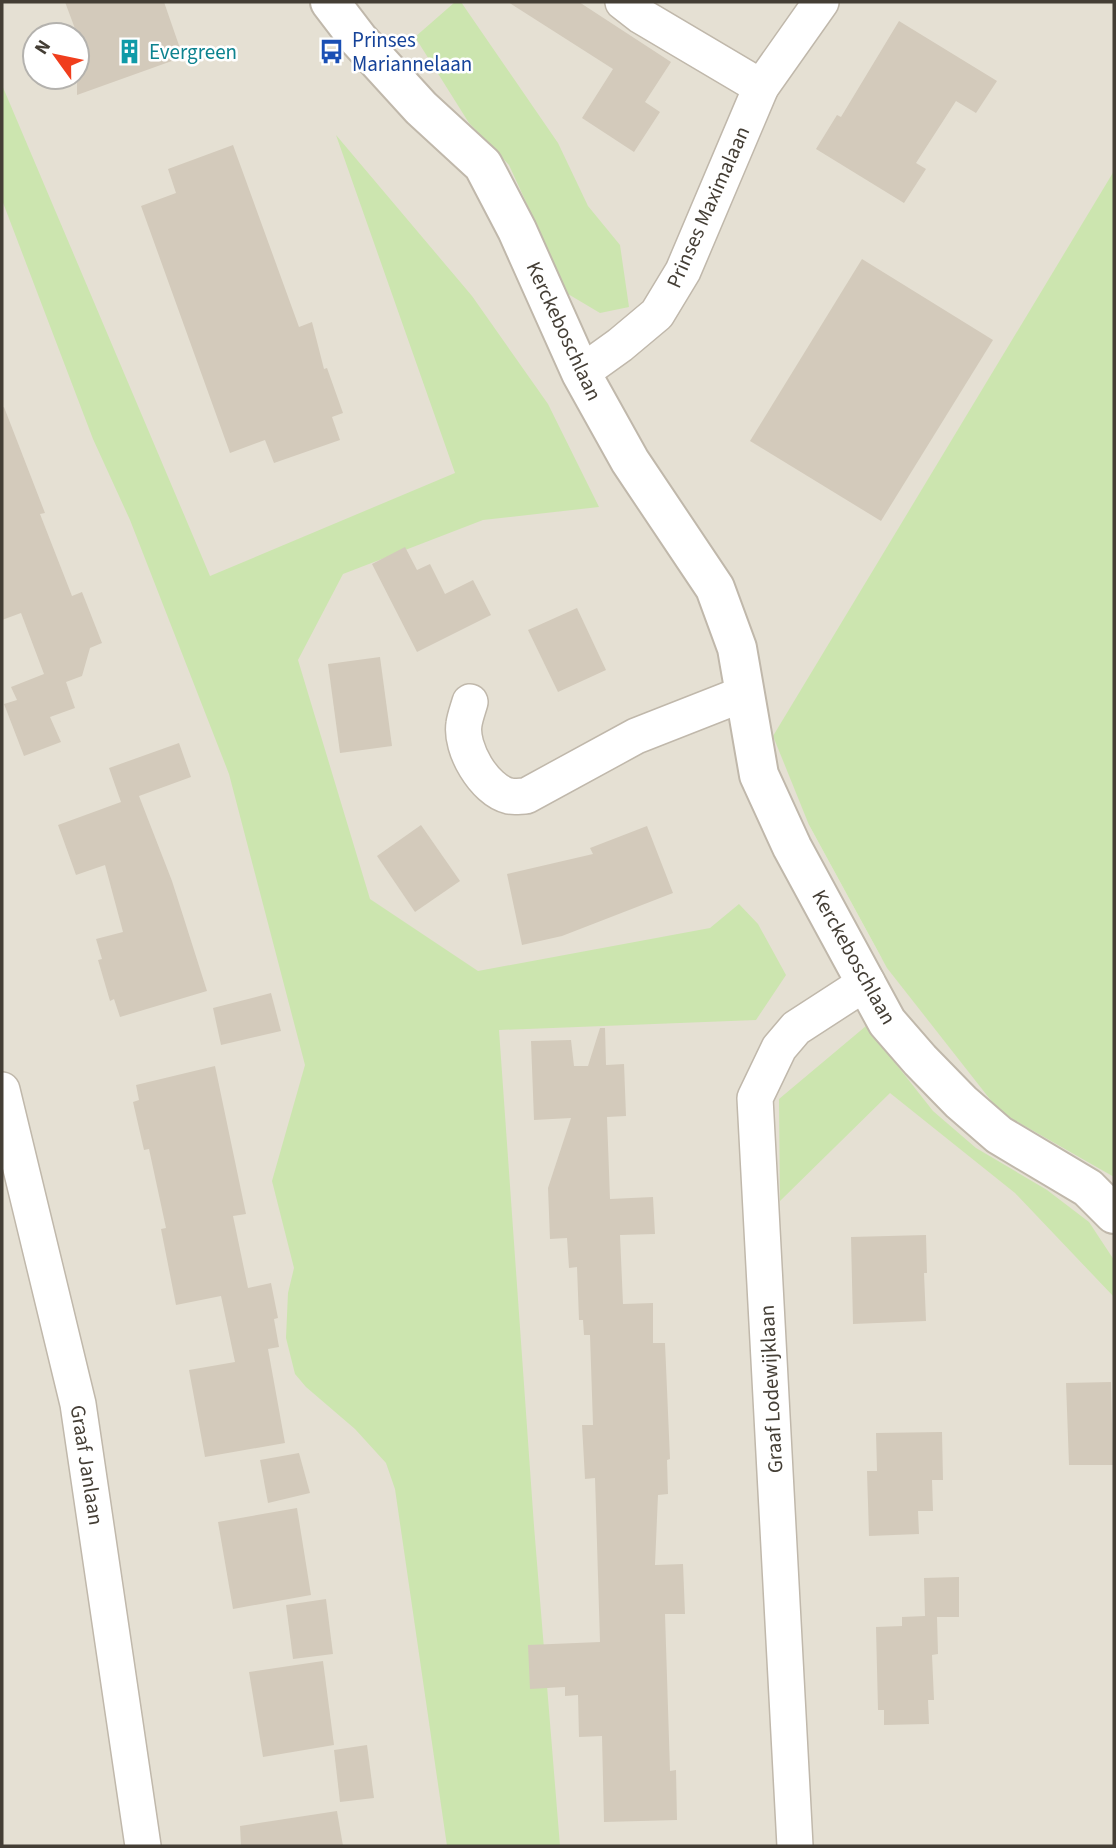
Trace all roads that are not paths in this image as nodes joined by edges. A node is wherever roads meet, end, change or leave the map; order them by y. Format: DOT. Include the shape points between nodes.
graph roads {
  1 [pos="330,2"];
  2 [pos="623,2"];
  3 [pos="821,2"];
  4 [pos="761,87"];
  5 [pos="581,373"];
  6 [pos="743,694"];
  7 [pos="470,702"];
  8 [pos="867,982"];
  9 [pos="2,1090"];
  10 [pos="1114,1214"];
  11 [pos="144,1846"];
  12 [pos="795,1846"];
  1 -- 5 [label="street, Kerckeboschlaan" via="421,108 483,165"];
  2 -- 4 [label="street"];
  3 -- 4 [label="street, Prinses Maximalaan"];
  4 -- 5 [label="street, Prinses Maximalaan" via="683,271 657,314"];
  5 -- 6 [label="street, Kerckeboschlaan" via="630,460 715,588 737,648"];
  6 -- 7 [label="street" via="636,736 526,796 508,796 488,783 475,766 464,742"];
  6 -- 8 [label="street, Kerckeboschlaan" via="758,775"];
  8 -- 10 [label="street, Kerckeboschlaan" via="887,1022 961,1102 999,1135 1088,1188"];
  8 -- 12 [label="street, Graaf Lodewijklaan" via="796,1028 779,1048 755,1098"];
  9 -- 11 [label="street, Graaf Janlaan" via="78,1404"];
}
